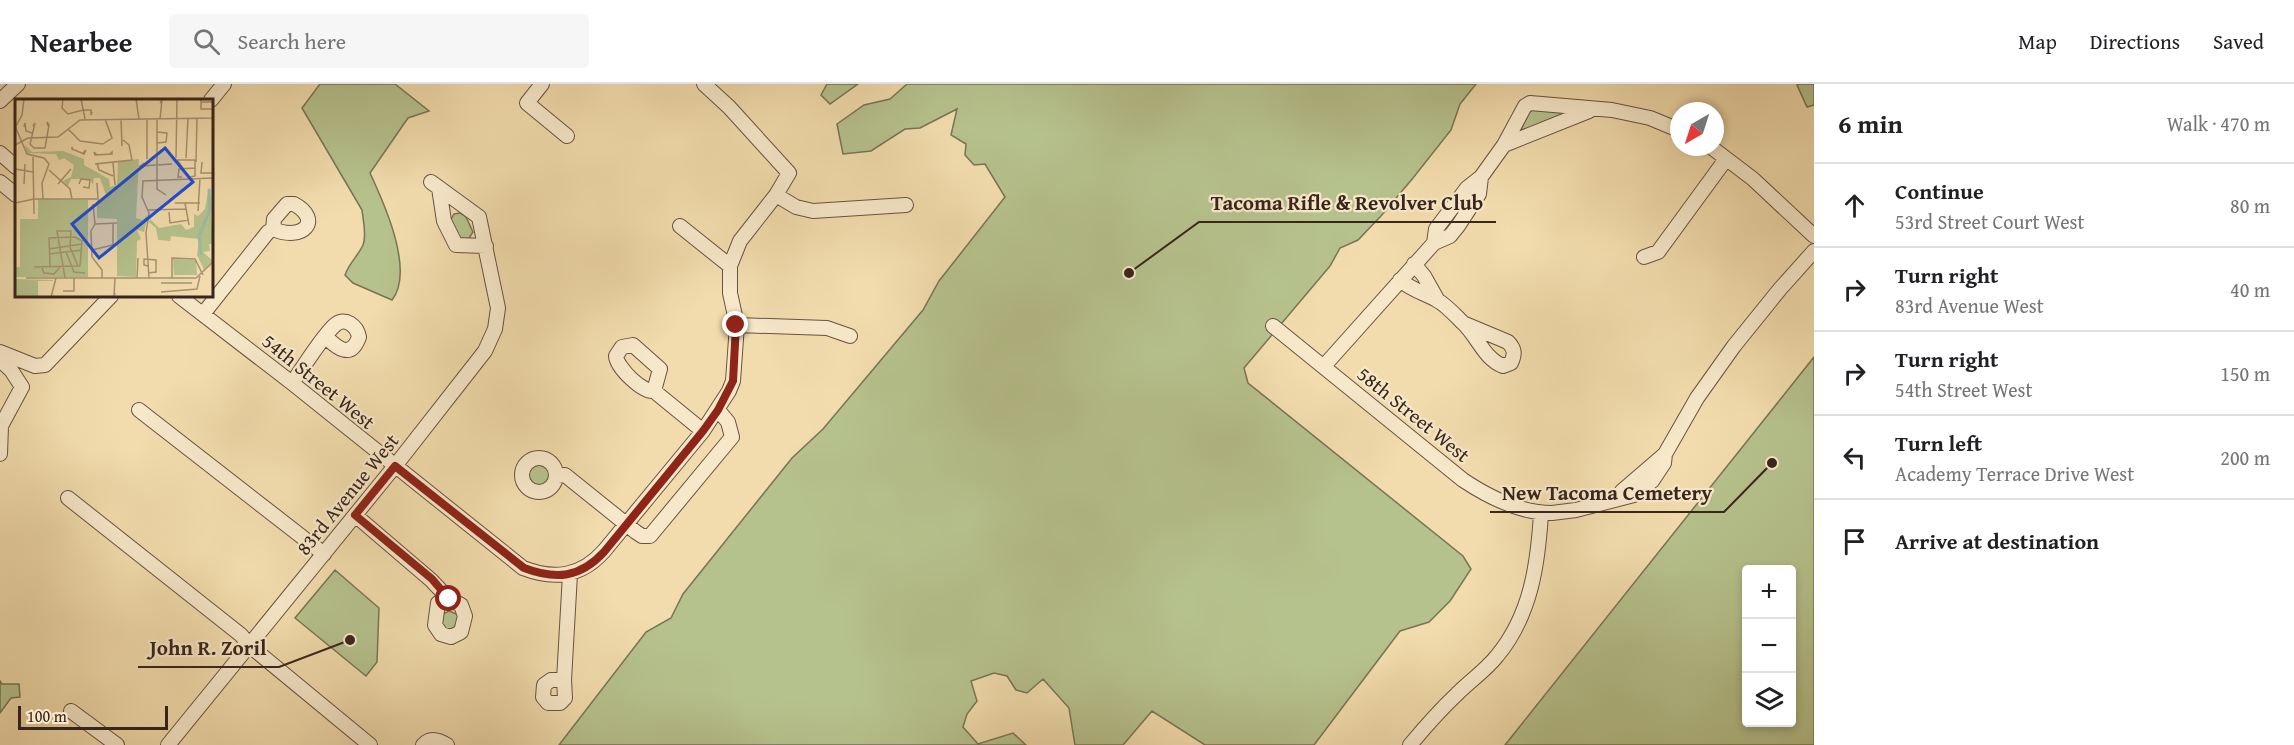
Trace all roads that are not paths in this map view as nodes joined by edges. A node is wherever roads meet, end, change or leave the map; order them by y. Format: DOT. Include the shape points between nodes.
graph roads {
  1 [pos="18,84"];
  2 [pos="224,84"];
  3 [pos="542,84"];
  4 [pos="704,84"];
  5 [pos="719,89"];
  6 [pos="212,99"];
  7 [pos="0,101"];
  8 [pos="1593,109"];
  9 [pos="1670,126"];
  10 [pos="567,136"];
  11 [pos="1504,145"];
  12 [pos="0,153"];
  13 [pos="1722,156"];
  14 [pos="1726,159"];
  15 [pos="15,166"];
  16 [pos="0,182"];
  17 [pos="15,194"];
  18 [pos="776,195"];
  19 [pos="906,205"];
  20 [pos="680,226"];
  21 [pos="273,229"];
  22 [pos="1814,236"];
  23 [pos="486,246"];
  24 [pos="1814,251"];
  25 [pos="1644,257"];
  26 [pos="1414,264"];
  27 [pos="730,266"];
  28 [pos="1400,280"];
  29 [pos="110,297"];
  30 [pos="180,297"];
  31 [pos="1438,301"];
  32 [pos="203,314"];
  33 [pos="1465,324"];
  34 [pos="736,325"];
  35 [pos="1274,326"];
  36 [pos="850,336"];
  37 [pos="326,337"];
  38 [pos="0,352"];
  39 [pos="0,360"];
  40 [pos="1324,366"];
  41 [pos="292,383"];
  42 [pos="654,391"];
  43 [pos="139,410"];
  44 [pos="718,410"];
  45 [pos="703,431"];
  46 [pos="0,454"];
  47 [pos="395,466"];
  48 [pos="557,476"];
  49 [pos="68,498"];
  50 [pos="1541,513"];
  51 [pos="355,515"];
  52 [pos="627,523"];
  53 [pos="324,554"];
  54 [pos="570,574"];
  55 [pos="449,599"];
  56 [pos="250,646"];
  57 [pos="564,680"];
  58 [pos="71,711"];
  59 [pos="117,745"];
  60 [pos="168,745"];
  61 [pos="370,745"];
  62 [pos="423,745"];
  63 [pos="447,745"];
  64 [pos="1410,745"];
  1 -- 7 [label="street"];
  2 -- 6 [label="street"];
  3 -- 10 [label="street" via="527,103"];
  4 -- 5 [label="street"];
  5 -- 18 [label="street" via="789,173"];
  8 -- 9 [label="street" via="1650,118"];
  8 -- 11 [label="street"];
  8 -- 11 [label="street" via="1530,103"];
  11 -- 26 [label="street" via="1481,177 1467,188 1437,229 1434,243"];
  12 -- 15 [label="street"];
  13 -- 14 [label="street"];
  14 -- 22 [label="street"];
  14 -- 25 [label="street" via="1658,252"];
  16 -- 17 [label="street"];
  18 -- 19 [label="street" via="796,207 813,211"];
  18 -- 27 [label="street" via="740,241"];
  20 -- 27 [label="street"];
  21 -- 32 [label="street"];
  23 -- 23 [label="street, 83rd Avenue West" via="479,218 435,185 444,221 456,245"];
  23 -- 47 [label="street, 83rd Avenue West" via="498,308 491,340"];
  24 -- 50 [label="street, 58th Street West" via="1780,288 1697,398 1652,482 1634,495 1576,510"];
  26 -- 28 [label="street"];
  26 -- 31 [label="street"];
  27 -- 34 [label="street"];
  28 -- 31 [label="street" via="1410,289"];
  28 -- 40 [label="street"];
  29 -- 38 [label="street" via="45,365 35,366"];
  30 -- 32 [label="street, 54th Street West"];
  31 -- 33 [label="street"];
  32 -- 41 [label="street, 54th Street West"];
  34 -- 36 [label="street" via="827,328"];
  34 -- 44 [label="street" via="733,381"];
  35 -- 40 [label="street, 58th Street West"];
  37 -- 41 [label="street"];
  39 -- 46 [label="street" via="22,387 1,426"];
  40 -- 50 [label="street, 58th Street West" via="1475,488 1512,506"];
  41 -- 47 [label="street, 54th Street West"];
  42 -- 45 [label="street"];
  43 -- 53 [label="street"];
  44 -- 45 [label="street"];
  44 -- 52 [label="street" via="728,422 732,437 722,451 650,536 642,536"];
  45 -- 52 [label="street"];
  47 -- 51 [label="street, 83rd Avenue West"];
  47 -- 54 [label="street, 54th Street West" via="524,568 553,576"];
  48 -- 52 [label="street" via="565,475"];
  49 -- 56 [label="street"];
  50 -- 64 [label="street" via="1534,579 1508,641 1485,670"];
  51 -- 53 [label="street, 83rd Avenue West"];
  51 -- 55 [label="street" via="432,579"];
  52 -- 54 [label="street" via="597,559"];
  53 -- 56 [label="street, 83rd Avenue West"];
  54 -- 57 [label="street"];
  56 -- 60 [label="street, 83rd Avenue West"];
  56 -- 61 [label="street"];
  58 -- 59 [label="street"];
  62 -- 63 [label="street" via="429,740"];
}
